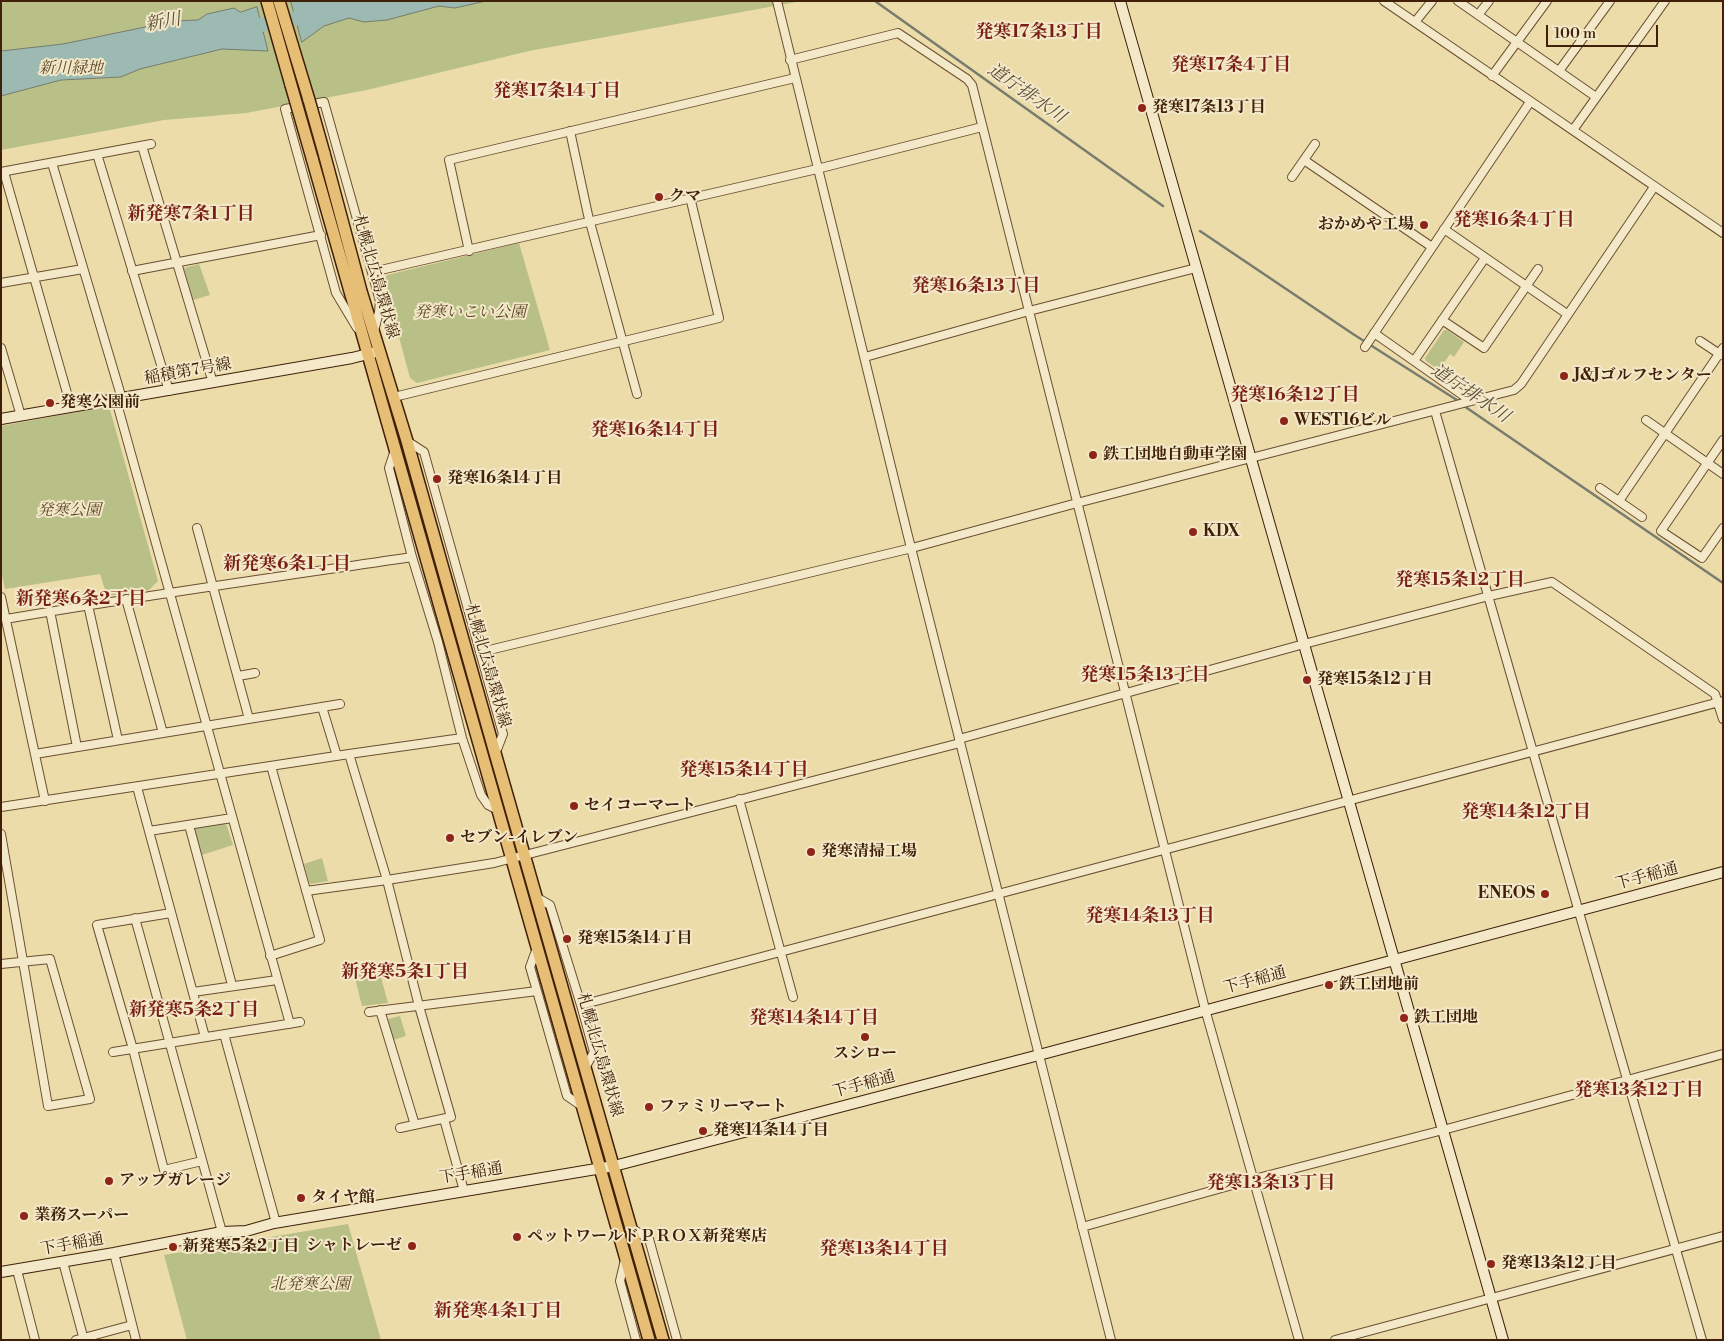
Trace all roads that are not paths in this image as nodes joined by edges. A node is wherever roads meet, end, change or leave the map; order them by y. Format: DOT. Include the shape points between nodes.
graph roads {
  1 [pos="267,1"];
  2 [pos="279,1"];
  3 [pos="777,1"];
  4 [pos="1120,1"];
  5 [pos="1384,1"];
  6 [pos="1432,1"];
  7 [pos="1458,1"];
  8 [pos="1488,1"];
  9 [pos="1548,1"];
  10 [pos="1610,1"];
  11 [pos="1665,1"];
  12 [pos="1478,15"];
  13 [pos="1415,22"];
  14 [pos="1517,42"];
  15 [pos="790,60"];
  16 [pos="1559,71"];
  17 [pos="1492,76"];
  18 [pos="795,78"];
  19 [pos="1596,97"];
  20 [pos="1530,102"];
  21 [pos="982,127"];
  22 [pos="1573,130"];
  23 [pos="570,132"];
  24 [pos="151,144"];
  25 [pos="1315,144"];
  26 [pos="142,146"];
  27 [pos="97,154"];
  28 [pos="1304,160"];
  29 [pos="52,163"];
  30 [pos="817,169"];
  31 [pos="3,172"];
  32 [pos="1292,177"];
  33 [pos="1654,187"];
  34 [pos="690,197"];
  35 [pos="590,222"];
  36 [pos="1444,229"];
  37 [pos="1723,233"];
  38 [pos="320,235"];
  39 [pos="1432,247"];
  40 [pos="469,250"];
  41 [pos="1486,258"];
  42 [pos="176,262"];
  43 [pos="83,268"];
  44 [pos="1196,268"];
  45 [pos="1538,268"];
  46 [pos="132,271"];
  47 [pos="372,272"];
  48 [pos="34,277"];
  49 [pos="1,283"];
  50 [pos="1526,286"];
  51 [pos="1029,311"];
  52 [pos="1567,314"];
  53 [pos="1442,320"];
  54 [pos="1373,334"];
  55 [pos="369,336"];
  56 [pos="622,341"];
  57 [pos="1700,341"];
  58 [pos="1365,347"];
  59 [pos="1,348"];
  60 [pos="374,352"];
  61 [pos="1721,353"];
  62 [pos="865,357"];
  63 [pos="1414,361"];
  64 [pos="214,383"];
  65 [pos="169,391"];
  66 [pos="637,394"];
  67 [pos="394,397"];
  68 [pos="119,399"];
  69 [pos="1469,401"];
  70 [pos="71,407"];
  71 [pos="1435,411"];
  72 [pos="21,416"];
  73 [pos="1,419"];
  74 [pos="1646,420"];
  75 [pos="1665,434"];
  76 [pos="1723,440"];
  77 [pos="407,441"];
  78 [pos="395,450"];
  79 [pos="1251,457"];
  80 [pos="1707,463"];
  81 [pos="1723,474"];
  82 [pos="1600,488"];
  83 [pos="1619,502"];
  84 [pos="1077,503"];
  85 [pos="1642,517"];
  86 [pos="197,528"];
  87 [pos="1723,528"];
  88 [pos="912,548"];
  89 [pos="412,557"];
  90 [pos="213,587"];
  91 [pos="169,594"];
  92 [pos="1,596"];
  93 [pos="1489,596"];
  94 [pos="126,599"];
  95 [pos="88,605"];
  96 [pos="50,611"];
  97 [pos="6,618"];
  98 [pos="1304,644"];
  99 [pos="481,652"];
  100 [pos="255,673"];
  101 [pos="238,676"];
  102 [pos="1125,694"];
  103 [pos="1720,701"];
  104 [pos="340,704"];
  105 [pos="322,707"];
  106 [pos="249,719"];
  107 [pos="1723,719"];
  108 [pos="207,726"];
  109 [pos="164,733"];
  110 [pos="462,738"];
  111 [pos="118,740"];
  112 [pos="960,741"];
  113 [pos="78,747"];
  114 [pos="1533,751"];
  115 [pos="495,753"];
  116 [pos="35,754"];
  117 [pos="349,754"];
  118 [pos="337,756"];
  119 [pos="271,766"];
  120 [pos="220,774"];
  121 [pos="137,787"];
  122 [pos="740,800"];
  123 [pos="45,801"];
  124 [pos="1350,801"];
  125 [pos="1,807"];
  126 [pos="498,810"];
  127 [pos="232,818"];
  128 [pos="189,825"];
  129 [pos="149,831"];
  130 [pos="1,834"];
  131 [pos="1164,849"];
  132 [pos="524,854"];
  133 [pos="512,858"];
  134 [pos="1723,872"];
  135 [pos="387,880"];
  136 [pos="306,890"];
  137 [pos="998,894"];
  138 [pos="536,897"];
  139 [pos="1578,910"];
  140 [pos="171,913"];
  141 [pos="135,918"];
  142 [pos="537,947"];
  143 [pos="781,953"];
  144 [pos="270,956"];
  145 [pos="1395,960"];
  146 [pos="24,962"];
  147 [pos="1,964"];
  148 [pos="277,980"];
  149 [pos="232,985"];
  150 [pos="537,991"];
  151 [pos="193,992"];
  152 [pos="793,997"];
  153 [pos="582,1005"];
  154 [pos="419,1006"];
  155 [pos="1205,1009"];
  156 [pos="380,1010"];
  157 [pos="369,1012"];
  158 [pos="300,1022"];
  159 [pos="290,1024"];
  160 [pos="224,1034"];
  161 [pos="205,1037"];
  162 [pos="170,1043"];
  163 [pos="133,1049"];
  164 [pos="113,1052"];
  165 [pos="1039,1054"];
  166 [pos="1723,1054"];
  167 [pos="585,1068"];
  168 [pos="1627,1079"];
  169 [pos="583,1107"];
  170 [pos="444,1119"];
  171 [pos="414,1125"];
  172 [pos="400,1128"];
  173 [pos="1443,1130"];
  174 [pos="202,1161"];
  175 [pos="614,1166"];
  176 [pos="600,1168"];
  177 [pos="1254,1179"];
  178 [pos="464,1191"];
  179 [pos="276,1223"];
  180 [pos="1082,1227"];
  181 [pos="631,1228"];
  182 [pos="222,1232"];
  183 [pos="1723,1236"];
  184 [pos="1676,1249"];
  185 [pos="114,1253"];
  186 [pos="626,1258"];
  187 [pos="63,1262"];
  188 [pos="17,1270"];
  189 [pos="1,1272"];
  190 [pos="1491,1298"];
  191 [pos="132,1325"];
  192 [pos="81,1339"];
  193 [pos="35,1340"];
  194 [pos="136,1340"];
  195 [pos="636,1340"];
  196 [pos="649,1340"];
  197 [pos="663,1340"];
  198 [pos="677,1340"];
  199 [pos="1111,1340"];
  200 [pos="1300,1340"];
  201 [pos="1335,1340"];
  202 [pos="1503,1340"];
  203 [pos="1702,1340"];
  1 -- 55 [label="main road, 札幌北広島環状線, bridge" via="312,158"];
  2 -- 55 [label="main road, 札幌北広島環状線, bridge" via="324,153"];
  3 -- 15 [label="street"];
  4 -- 44 [label="main road"];
  5 -- 13 [label="street"];
  6 -- 13 [label="street"];
  7 -- 12 [label="street"];
  8 -- 12 [label="street"];
  9 -- 14 [label="street"];
  10 -- 16 [label="street"];
  11 -- 19 [label="street"];
  12 -- 14 [label="street"];
  13 -- 17 [label="street"];
  14 -- 16 [label="street"];
  14 -- 17 [label="street"];
  15 -- 18 [label="street"];
  15 -- 21 [label="street" via="898,33 972,85"];
  16 -- 19 [label="street"];
  17 -- 20 [label="street"];
  18 -- 23 [label="street"];
  18 -- 30 [label="street"];
  19 -- 22 [label="street"];
  20 -- 22 [label="street"];
  20 -- 36 [label="street"];
  21 -- 30 [label="street"];
  21 -- 51 [label="street"];
  22 -- 33 [label="street"];
  23 -- 35 [label="street"];
  23 -- 40 [label="street" via="449,160"];
  24 -- 26 [label="street"];
  25 -- 28 [label="street"];
  26 -- 27 [label="street"];
  26 -- 42 [label="street"];
  27 -- 29 [label="street"];
  27 -- 46 [label="street"];
  28 -- 32 [label="street"];
  28 -- 39 [label="street"];
  29 -- 31 [label="street"];
  29 -- 43 [label="street"];
  30 -- 34 [label="street"];
  30 -- 62 [label="street"];
  31 -- 48 [label="street"];
  33 -- 37 [label="street"];
  33 -- 52 [label="street"];
  34 -- 35 [label="street"];
  34 -- 56 [label="street" via="720,318"];
  35 -- 40 [label="street"];
  35 -- 56 [label="street"];
  36 -- 39 [label="street"];
  36 -- 41 [label="street"];
  38 -- 42 [label="street"];
  38 -- 47 [label="street" via="285,109 324,102"];
  38 -- 55 [label="street" via="336,293"];
  39 -- 54 [label="street"];
  40 -- 47 [label="street"];
  41 -- 50 [label="street"];
  41 -- 53 [label="street"];
  42 -- 46 [label="street"];
  42 -- 64 [label="street"];
  43 -- 48 [label="street"];
  43 -- 68 [label="street"];
  44 -- 51 [label="street"];
  44 -- 79 [label="main road"];
  45 -- 50 [label="street"];
  46 -- 65 [label="street"];
  47 -- 55 [label="street" via="380,312"];
  48 -- 49 [label="street"];
  48 -- 70 [label="street"];
  50 -- 52 [label="street"];
  50 -- 53 [label="street" via="1484,348"];
  51 -- 62 [label="street"];
  51 -- 84 [label="street"];
  52 -- 69 [label="street" via="1514,390"];
  53 -- 63 [label="street"];
  54 -- 58 [label="street"];
  54 -- 63 [label="street"];
  55 -- 60 [label="main road, 札幌北広島環状線"];
  56 -- 66 [label="street"];
  56 -- 67 [label="street"];
  57 -- 61 [label="street"];
  59 -- 72 [label="street"];
  60 -- 64 [label="main road, 稲積第7号線"];
  60 -- 67 [label="main road, 札幌北広島環状線"];
  60 -- 78 [label="main road, 札幌北広島環状線"];
  61 -- 75 [label="street"];
  62 -- 88 [label="street"];
  63 -- 69 [label="street"];
  64 -- 65 [label="main road, 稲積第7号線"];
  65 -- 68 [label="main road, 稲積第7号線"];
  67 -- 77 [label="main road, 札幌北広島環状線"];
  68 -- 70 [label="main road, 稲積第7号線"];
  68 -- 91 [label="street"];
  69 -- 71 [label="street"];
  70 -- 72 [label="main road, 稲積第7号線"];
  71 -- 79 [label="street"];
  71 -- 93 [label="street"];
  72 -- 73 [label="main road, 稲積第7号線"];
  74 -- 75 [label="street"];
  75 -- 80 [label="street"];
  75 -- 83 [label="street"];
  76 -- 80 [label="street"];
  77 -- 99 [label="street" via="424,452"];
  77 -- 115 [label="main road, 札幌北広島環状線"];
  78 -- 89 [label="street" via="389,468"];
  78 -- 126 [label="main road, 札幌北広島環状線"];
  79 -- 84 [label="street"];
  79 -- 98 [label="main road"];
  80 -- 81 [label="street"];
  80 -- 87 [label="street" via="1662,531 1702,558"];
  82 -- 83 [label="street"];
  83 -- 85 [label="street"];
  84 -- 88 [label="street"];
  84 -- 102 [label="street"];
  86 -- 90 [label="street"];
  88 -- 99 [label="street"];
  88 -- 112 [label="street"];
  89 -- 90 [label="street"];
  89 -- 110 [label="street"];
  90 -- 91 [label="street"];
  90 -- 101 [label="street"];
  91 -- 94 [label="street"];
  91 -- 108 [label="street"];
  92 -- 97 [label="street"];
  93 -- 98 [label="street"];
  93 -- 103 [label="street" via="1552,582 1715,694"];
  93 -- 114 [label="street"];
  94 -- 95 [label="street"];
  94 -- 109 [label="street"];
  95 -- 96 [label="street"];
  95 -- 111 [label="street"];
  96 -- 97 [label="street"];
  96 -- 113 [label="street"];
  97 -- 116 [label="street"];
  98 -- 102 [label="street"];
  98 -- 124 [label="main road"];
  99 -- 115 [label="street" via="503,734"];
  100 -- 101 [label="street"];
  101 -- 106 [label="street"];
  102 -- 112 [label="street"];
  102 -- 131 [label="street"];
  103 -- 107 [label="street"];
  103 -- 114 [label="street"];
  104 -- 105 [label="street"];
  105 -- 106 [label="street"];
  105 -- 118 [label="street"];
  106 -- 108 [label="street"];
  108 -- 109 [label="street"];
  108 -- 120 [label="street"];
  109 -- 111 [label="street"];
  110 -- 117 [label="street"];
  110 -- 126 [label="street" via="481,795 488,805"];
  111 -- 113 [label="street"];
  112 -- 122 [label="street"];
  112 -- 137 [label="street"];
  113 -- 116 [label="street"];
  114 -- 124 [label="street"];
  114 -- 139 [label="street"];
  115 -- 132 [label="main road, 札幌北広島環状線"];
  116 -- 123 [label="street"];
  117 -- 118 [label="street"];
  117 -- 135 [label="street"];
  118 -- 119 [label="street"];
  119 -- 120 [label="street"];
  119 -- 136 [label="street"];
  120 -- 121 [label="street"];
  120 -- 127 [label="street"];
  121 -- 123 [label="street"];
  121 -- 129 [label="street"];
  122 -- 132 [label="street"];
  122 -- 143 [label="street"];
  123 -- 125 [label="street"];
  124 -- 131 [label="street"];
  124 -- 145 [label="main road"];
  126 -- 133 [label="main road, 札幌北広島環状線"];
  127 -- 128 [label="street"];
  127 -- 144 [label="street"];
  128 -- 129 [label="street"];
  128 -- 149 [label="street"];
  129 -- 140 [label="street"];
  130 -- 146 [label="street"];
  131 -- 137 [label="street"];
  131 -- 155 [label="street"];
  132 -- 133 [label="street"];
  132 -- 138 [label="main road, 札幌北広島環状線"];
  133 -- 135 [label="street"];
  133 -- 142 [label="main road, 札幌北広島環状線"];
  134 -- 139 [label="main road, 下手稲通"];
  135 -- 136 [label="street"];
  135 -- 154 [label="street"];
  136 -- 144 [label="street" via="320,940"];
  137 -- 143 [label="street"];
  137 -- 165 [label="street"];
  138 -- 153 [label="street" via="550,905"];
  138 -- 167 [label="main road, 札幌北広島環状線"];
  139 -- 145 [label="main road, 下手稲通"];
  139 -- 168 [label="street"];
  140 -- 141 [label="street"];
  140 -- 151 [label="street"];
  141 -- 162 [label="street"];
  141 -- 163 [label="street" via="97,925"];
  142 -- 150 [label="street" via="530,966"];
  142 -- 169 [label="main road, 札幌北広島環状線"];
  143 -- 152 [label="street"];
  143 -- 153 [label="street"];
  144 -- 148 [label="street"];
  145 -- 155 [label="main road, 下手稲通"];
  145 -- 173 [label="main road"];
  146 -- 146 [label="street" via="48,1106 90,1099 50,959"];
  146 -- 147 [label="street"];
  148 -- 149 [label="street"];
  148 -- 159 [label="street"];
  149 -- 151 [label="street"];
  150 -- 154 [label="street"];
  150 -- 169 [label="street" via="567,1096"];
  151 -- 161 [label="street"];
  153 -- 167 [label="street" via="594,1052"];
  154 -- 156 [label="street"];
  154 -- 170 [label="street" via="451,1117"];
  155 -- 165 [label="main road, 下手稲通"];
  155 -- 177 [label="street"];
  156 -- 157 [label="street"];
  156 -- 171 [label="street"];
  158 -- 159 [label="street"];
  159 -- 160 [label="street"];
  160 -- 161 [label="street"];
  160 -- 179 [label="street"];
  161 -- 162 [label="street"];
  162 -- 163 [label="street"];
  162 -- 174 [label="street"];
  163 -- 164 [label="street"];
  163 -- 174 [label="street" via="164,1170"];
  165 -- 175 [label="main road, 下手稲通"];
  165 -- 180 [label="street"];
  166 -- 168 [label="street"];
  167 -- 175 [label="main road, 札幌北広島環状線"];
  168 -- 173 [label="street"];
  168 -- 184 [label="street"];
  169 -- 176 [label="main road, 札幌北広島環状線"];
  170 -- 171 [label="street"];
  170 -- 178 [label="street"];
  171 -- 172 [label="street"];
  173 -- 177 [label="street"];
  173 -- 190 [label="main road"];
  174 -- 182 [label="street"];
  175 -- 176 [label="main road, 下手稲通"];
  175 -- 181 [label="main road, 札幌北広島環状線"];
  176 -- 178 [label="main road, 下手稲通"];
  176 -- 186 [label="main road, 札幌北広島環状線"];
  177 -- 180 [label="street"];
  177 -- 200 [label="street"];
  178 -- 179 [label="main road, 下手稲通"];
  179 -- 182 [label="main road, 下手稲通" via="246,1231"];
  180 -- 199 [label="street"];
  181 -- 197 [label="main road, 札幌北広島環状線"];
  181 -- 198 [label="street" via="649,1238"];
  182 -- 185 [label="main road, 下手稲通"];
  183 -- 184 [label="street"];
  184 -- 190 [label="street"];
  184 -- 203 [label="street"];
  185 -- 187 [label="main road, 下手稲通"];
  185 -- 191 [label="street"];
  186 -- 195 [label="street" via="620,1281"];
  186 -- 196 [label="main road, 札幌北広島環状線"];
  187 -- 188 [label="main road, 下手稲通"];
  187 -- 192 [label="street"];
  188 -- 189 [label="main road, 下手稲通"];
  188 -- 193 [label="street"];
  190 -- 201 [label="street"];
  190 -- 202 [label="main road"];
  191 -- 192 [label="street"];
  191 -- 194 [label="street"];
}
